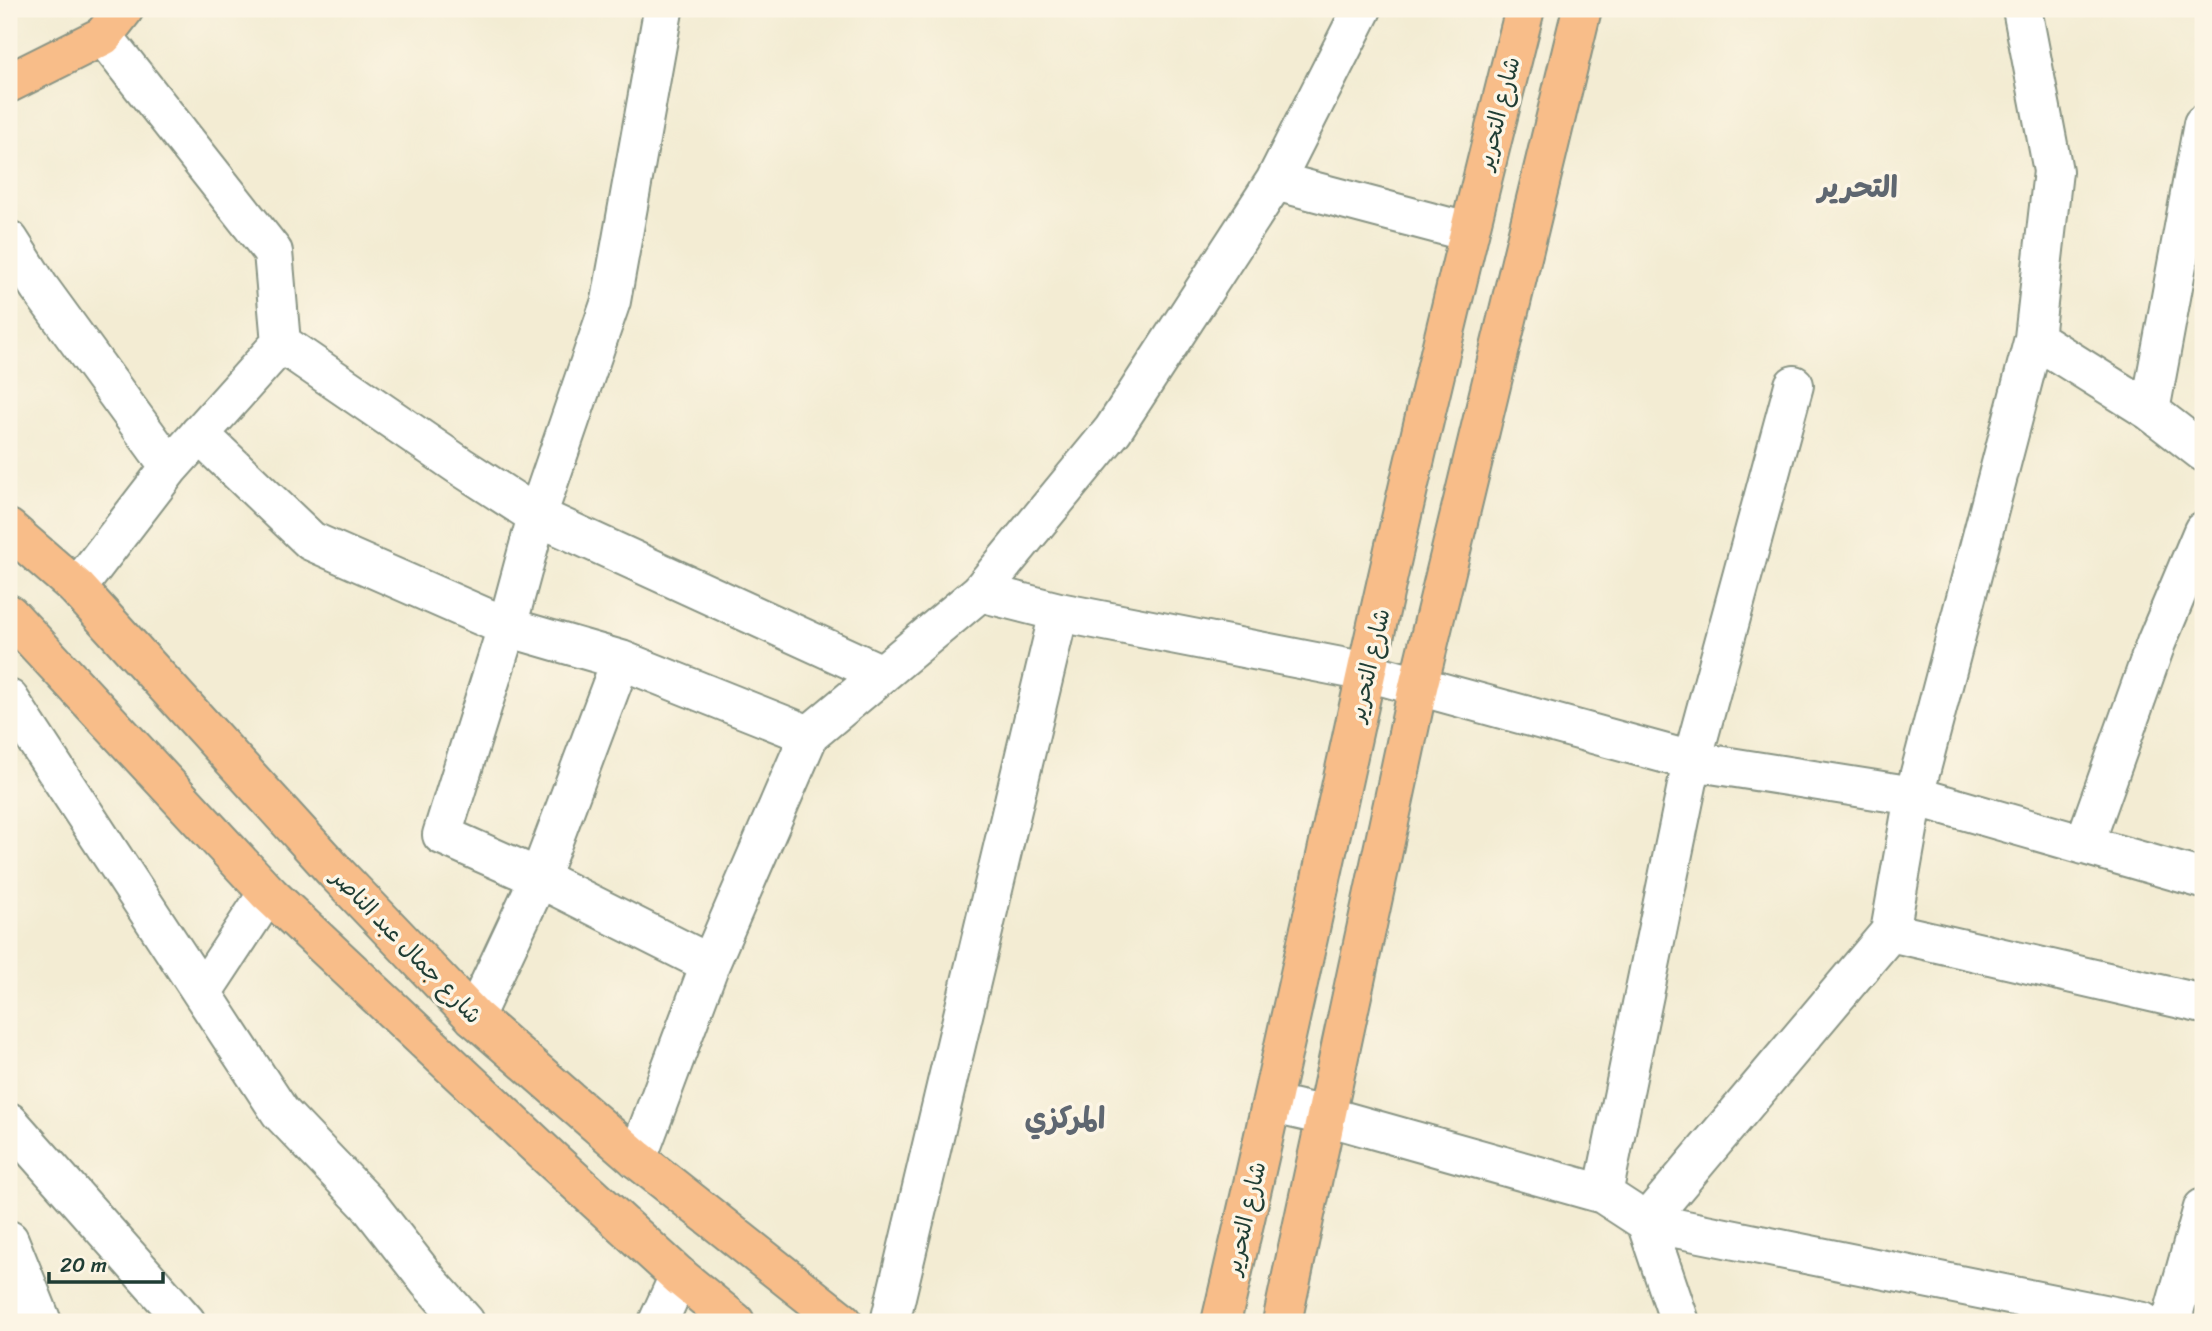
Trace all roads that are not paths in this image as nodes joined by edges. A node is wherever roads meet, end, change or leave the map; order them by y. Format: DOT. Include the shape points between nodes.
graph roads {
  1 [pos="1362,9"];
  2 [pos="1525,9"];
  3 [pos="1581,9"];
  4 [pos="2022,9"];
  5 [pos="663,10"];
  6 [pos="113,23"];
  7 [pos="9,83"];
  8 [pos="2203,124"];
  9 [pos="1275,181"];
  10 [pos="1468,232"];
  11 [pos="9,240"];
  12 [pos="2034,338"];
  13 [pos="281,343"];
  14 [pos="1794,385"];
  15 [pos="2150,411"];
  16 [pos="199,435"];
  17 [pos="2203,452"];
  18 [pos="170,467"];
  19 [pos="537,516"];
  20 [pos="9,529"];
  21 [pos="2203,531"];
  22 [pos="77,588"];
  23 [pos="980,592"];
  24 [pos="1059,612"];
  25 [pos="9,614"];
  26 [pos="507,627"];
  27 [pos="621,660"];
  28 [pos="1367,672"];
  29 [pos="882,674"];
  30 [pos="1419,687"];
  31 [pos="9,699"];
  32 [pos="809,735"];
  33 [pos="1692,761"];
  34 [pos="1913,796"];
  35 [pos="2084,845"];
  36 [pos="539,878"];
  37 [pos="2203,879"];
  38 [pos="268,893"];
  39 [pos="1890,932"];
  40 [pos="710,964"];
  41 [pos="202,993"];
  42 [pos="2203,1004"];
  43 [pos="474,1017"];
  44 [pos="1272,1104"];
  45 [pos="1326,1116"];
  46 [pos="9,1122"];
  47 [pos="637,1159"];
  48 [pos="1603,1194"];
  49 [pos="2203,1208"];
  50 [pos="1646,1222"];
  51 [pos="9,1240"];
  52 [pos="679,1276"];
  53 [pos="42,1322"];
  54 [pos="186,1322"];
  55 [pos="465,1322"];
  56 [pos="658,1322"];
  57 [pos="735,1322"];
  58 [pos="843,1322"];
  59 [pos="890,1322"];
  60 [pos="1221,1322"];
  61 [pos="1282,1322"];
  62 [pos="1680,1322"];
  63 [pos="2143,1322"];
  64 [pos="2171,1322"];
  1 -- 9 [label="street"];
  2 -- 10 [label="main road, شارع التحرير"];
  3 -- 30 [label="main road"];
  4 -- 12 [label="street" via="2053,171"];
  5 -- 19 [label="street" via="611,301"];
  6 -- 7 [label="main road"];
  6 -- 13 [label="street" via="274,252"];
  8 -- 15 [label="street"];
  9 -- 10 [label="street"];
  9 -- 23 [label="street" via="1112,430"];
  10 -- 28 [label="main road, شارع التحرير"];
  11 -- 18 [label="street"];
  12 -- 15 [label="street"];
  12 -- 34 [label="street"];
  13 -- 16 [label="street"];
  13 -- 19 [label="street"];
  14 -- 33 [label="street"];
  15 -- 17 [label="street"];
  16 -- 18 [label="street"];
  16 -- 26 [label="street" via="311,541"];
  18 -- 22 [label="street"];
  19 -- 26 [label="street"];
  19 -- 29 [label="street"];
  20 -- 22 [label="main road, شارع جمال عبد الناصر"];
  21 -- 35 [label="street"];
  22 -- 43 [label="main road, شارع جمال عبد الناصر"];
  23 -- 24 [label="street"];
  23 -- 29 [label="street"];
  24 -- 28 [label="street"];
  24 -- 59 [label="street"];
  25 -- 38 [label="main road"];
  26 -- 27 [label="street"];
  26 -- 36 [label="street" via="442,835"];
  27 -- 32 [label="street"];
  27 -- 36 [label="street"];
  28 -- 30 [label="street"];
  28 -- 44 [label="main road, شارع التحرير"];
  29 -- 32 [label="street"];
  30 -- 33 [label="street"];
  30 -- 45 [label="main road"];
  31 -- 41 [label="street"];
  32 -- 40 [label="street"];
  33 -- 34 [label="street"];
  33 -- 48 [label="street"];
  34 -- 35 [label="street"];
  34 -- 39 [label="street"];
  35 -- 37 [label="street"];
  36 -- 40 [label="street"];
  36 -- 43 [label="street"];
  38 -- 41 [label="street"];
  38 -- 52 [label="main road"];
  39 -- 42 [label="street"];
  39 -- 50 [label="street"];
  40 -- 47 [label="street"];
  41 -- 55 [label="street" via="280,1112 369,1205"];
  43 -- 47 [label="main road, شارع جمال عبد الناصر"];
  44 -- 45 [label="street"];
  44 -- 60 [label="main road, شارع التحرير"];
  45 -- 48 [label="street"];
  45 -- 61 [label="main road"];
  46 -- 54 [label="street"];
  47 -- 58 [label="main road, شارع جمال عبد الناصر"];
  48 -- 50 [label="street"];
  49 -- 64 [label="street"];
  50 -- 62 [label="street"];
  50 -- 63 [label="street"];
  51 -- 53 [label="street"];
  52 -- 56 [label="street"];
  52 -- 57 [label="main road"];
}
